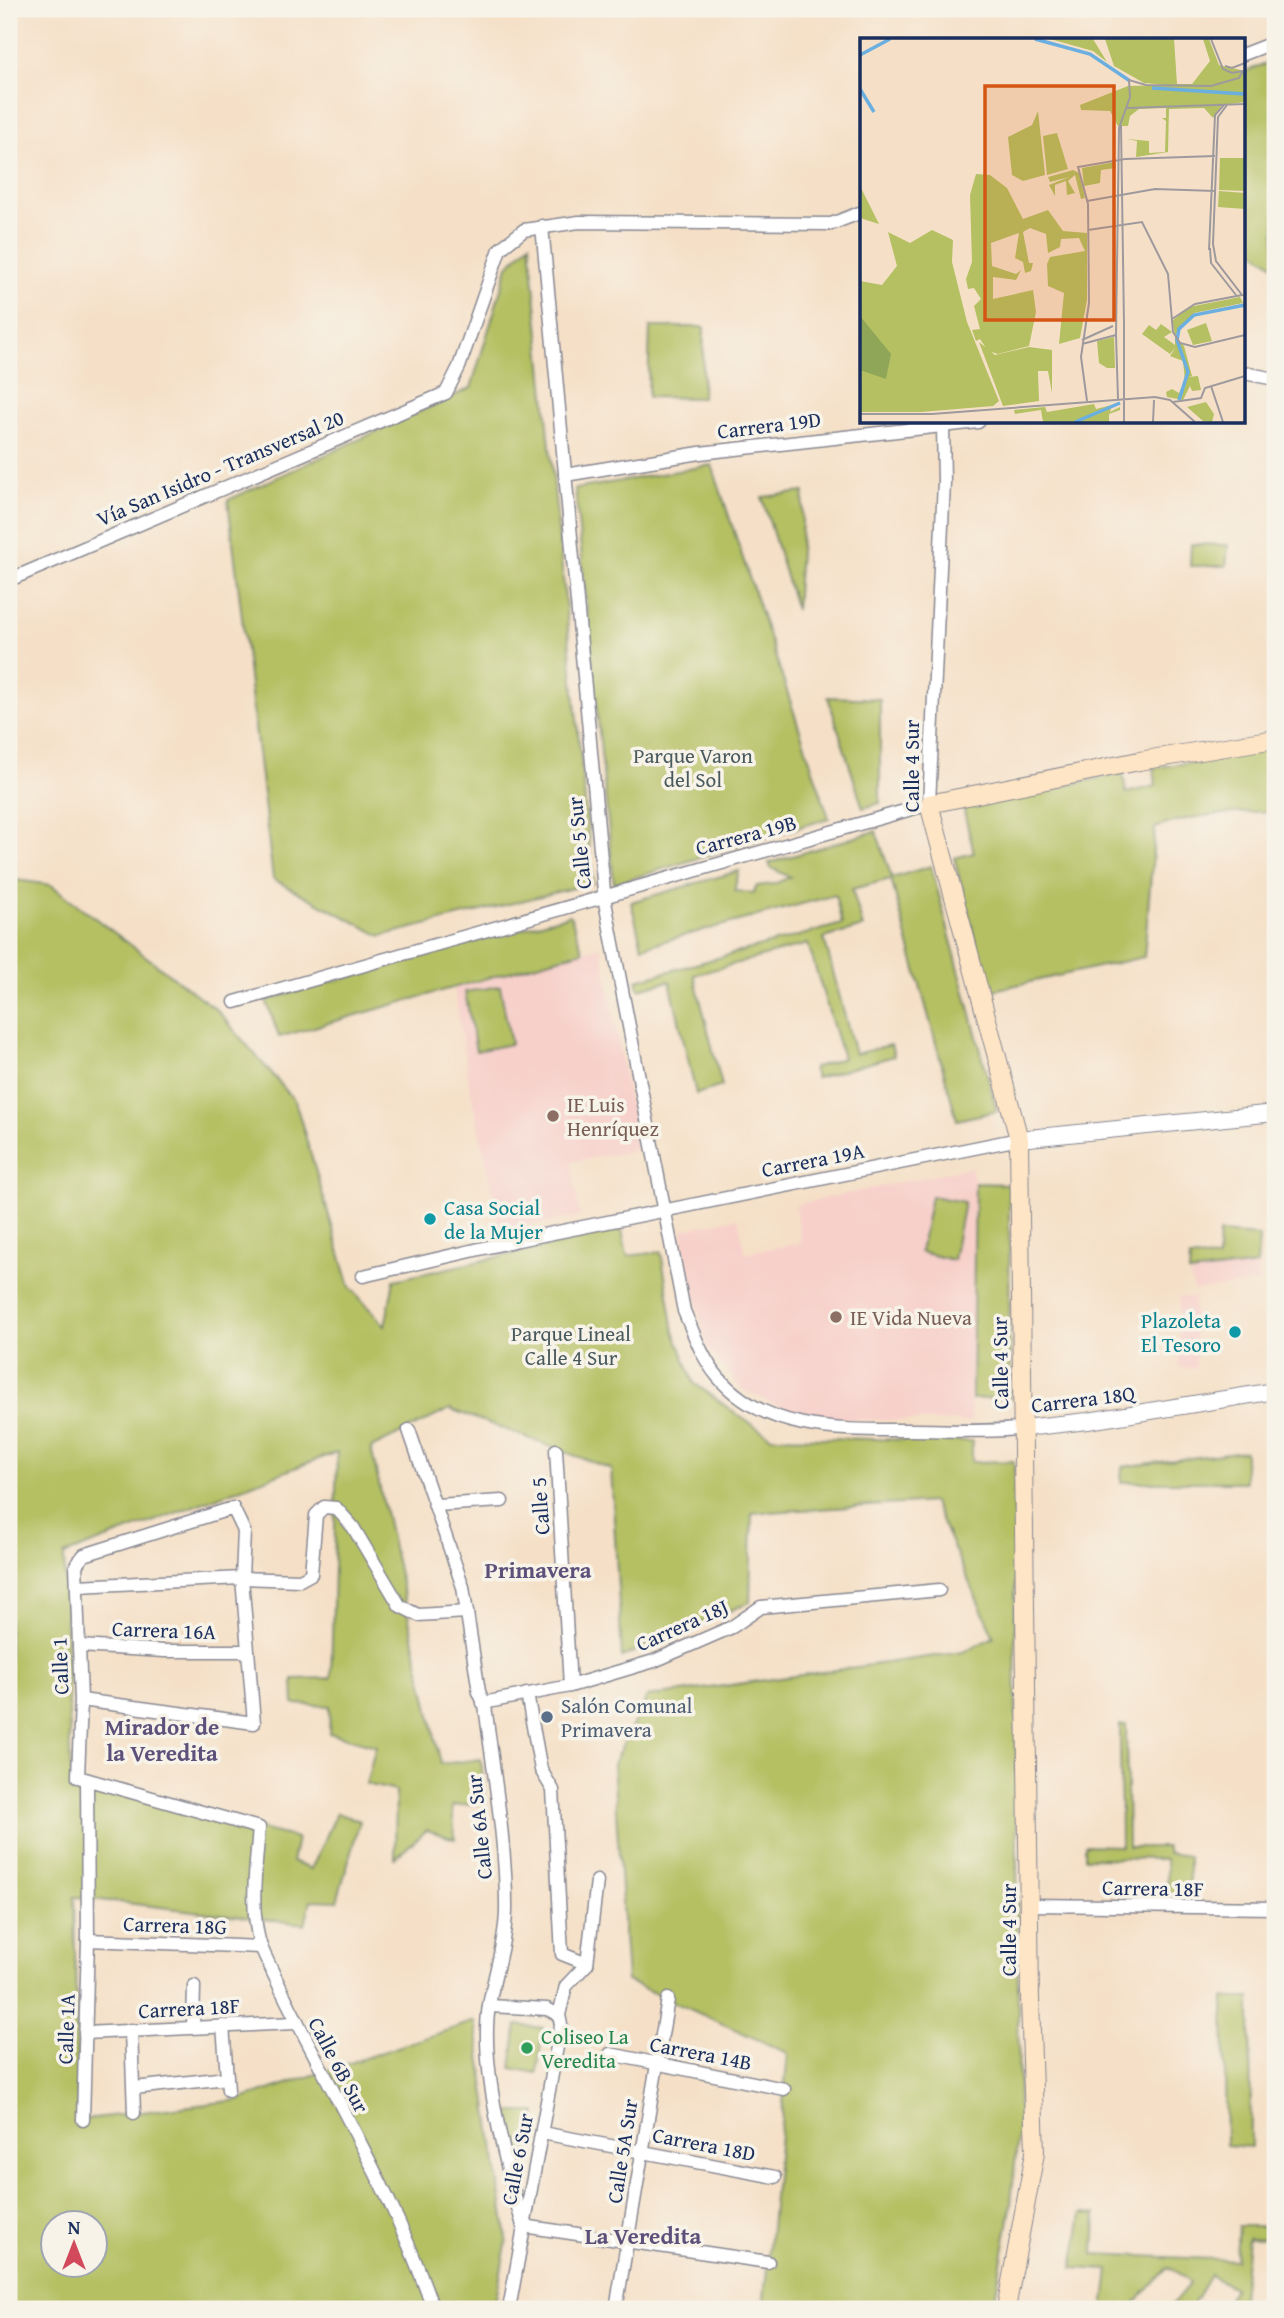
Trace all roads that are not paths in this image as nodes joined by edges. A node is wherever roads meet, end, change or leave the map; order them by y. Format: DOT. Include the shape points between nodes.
graph roads {
  1 [pos="1275,42"];
  2 [pos="1246,53"];
  3 [pos="860,213"];
  4 [pos="542,226"];
  5 [pos="1246,373"];
  6 [pos="1275,379"];
  7 [pos="960,424"];
  8 [pos="943,426"];
  9 [pos="565,475"];
  10 [pos="9,580"];
  11 [pos="1275,739"];
  12 [pos="929,804"];
  13 [pos="604,897"];
  14 [pos="235,1002"];
  15 [pos="1275,1113"];
  16 [pos="1019,1139"];
  17 [pos="665,1211"];
  18 [pos="363,1276"];
  19 [pos="1275,1391"];
  20 [pos="771,1416"];
  21 [pos="1024,1427"];
  22 [pos="409,1430"];
  23 [pos="556,1450"];
  24 [pos="502,1501"];
  25 [pos="436,1505"];
  26 [pos="242,1578"];
  27 [pos="77,1587"];
  28 [pos="939,1590"];
  29 [pos="467,1612"];
  30 [pos="79,1646"];
  31 [pos="248,1651"];
  32 [pos="570,1686"];
  33 [pos="527,1694"];
  34 [pos="81,1700"];
  35 [pos="483,1703"];
  36 [pos="82,1779"];
  37 [pos="597,1881"];
  38 [pos="1031,1905"];
  39 [pos="1275,1908"];
  40 [pos="88,1940"];
  41 [pos="261,1947"];
  42 [pos="587,1964"];
  43 [pos="194,1986"];
  44 [pos="668,2000"];
  45 [pos="489,2006"];
  46 [pos="559,2015"];
  47 [pos="295,2023"];
  48 [pos="223,2026"];
  49 [pos="194,2027"];
  50 [pos="131,2030"];
  51 [pos="85,2033"];
  52 [pos="610,2054"];
  53 [pos="656,2065"];
  54 [pos="134,2088"];
  55 [pos="784,2089"];
  56 [pos="134,2113"];
  57 [pos="83,2120"];
  58 [pos="542,2133"];
  59 [pos="640,2151"];
  60 [pos="775,2177"];
  61 [pos="523,2226"];
  62 [pos="628,2242"];
  63 [pos="768,2262"];
  64 [pos="433,2309"];
  65 [pos="509,2309"];
  66 [pos="616,2309"];
  67 [pos="1006,2309"];
  1 -- 2 [label="street"];
  3 -- 4 [label="street" via="831,224 579,222"];
  4 -- 9 [label="street, Calle 5 Sur"];
  4 -- 10 [label="street, Vía San Isidro - Transversal 20" via="524,230 500,249 446,393"];
  5 -- 6 [label="street"];
  7 -- 8 [label="street, Carrera 19D"];
  8 -- 9 [label="street, Carrera 19D" via="700,453"];
  8 -- 12 [label="street, Calle 4 Sur"];
  9 -- 13 [label="street, Calle 5 Sur"];
  11 -- 12 [label="main road, Carrera 19B"];
  12 -- 13 [label="street, Carrera 19B"];
  12 -- 16 [label="main road, Calle 4 Sur"];
  13 -- 14 [label="street, Carrera 19B"];
  13 -- 17 [label="street, Calle 5 Sur"];
  15 -- 16 [label="street, Carrera 19A"];
  16 -- 17 [label="street, Carrera 19A"];
  16 -- 21 [label="main road, Calle 4 Sur"];
  17 -- 18 [label="street, Carrera 19A"];
  17 -- 20 [label="street, Calle 5 Sur" via="684,1311 701,1352 718,1378"];
  19 -- 21 [label="street, Carrera 18Q"];
  20 -- 21 [label="street, Carrera 18Q" via="810,1427 878,1430"];
  21 -- 38 [label="main road, Calle 4 Sur"];
  22 -- 25 [label="street, Calle 6A Sur"];
  23 -- 32 [label="street, Calle 5"];
  24 -- 25 [label="street"];
  25 -- 29 [label="street, Calle 6A Sur"];
  26 -- 27 [label="street"];
  26 -- 27 [label="street, Calle 1" via="244,1531 233,1508 84,1555 76,1565"];
  26 -- 29 [label="street" via="300,1580 311,1574 316,1515 324,1507 336,1508 353,1527 400,1606 418,1615"];
  26 -- 31 [label="street"];
  27 -- 30 [label="street, Calle 1"];
  28 -- 32 [label="street, Carrera 18J" via="761,1607 732,1627 654,1661"];
  29 -- 35 [label="street, Calle 6A Sur"];
  30 -- 31 [label="street, Carrera 16A"];
  30 -- 34 [label="street, Calle 1"];
  31 -- 34 [label="street" via="254,1723"];
  32 -- 33 [label="street, Carrera 18J"];
  33 -- 35 [label="street, Carrera 18J"];
  33 -- 42 [label="street" via="541,1770 553,1790 562,1954"];
  34 -- 36 [label="street, Calle 1"];
  35 -- 45 [label="street, Calle 6A Sur" via="506,1909 499,1972"];
  36 -- 40 [label="street, Calle 1"];
  36 -- 41 [label="street, Calle 6B Sur" via="259,1828 255,1892"];
  37 -- 42 [label="street"];
  38 -- 39 [label="street, Carrera 18F"];
  38 -- 67 [label="main road, Calle 4 Sur" via="1035,2153"];
  40 -- 41 [label="street, Carrera 18G"];
  40 -- 51 [label="street, Calle 1A"];
  41 -- 47 [label="street, Calle 6B Sur"];
  42 -- 46 [label="street, Calle 6 Sur" via="566,1986"];
  43 -- 49 [label="street"];
  44 -- 53 [label="street, Calle 5A Sur"];
  45 -- 46 [label="street" via="547,2009"];
  45 -- 61 [label="street, Calle 6A Sur" via="488,2051 506,2164"];
  46 -- 58 [label="street, Calle 6 Sur"];
  47 -- 48 [label="street, Carrera 18F"];
  47 -- 64 [label="street, Calle 6B Sur" via="416,2259"];
  48 -- 49 [label="street, Carrera 18F"];
  48 -- 54 [label="street" via="227,2084"];
  49 -- 50 [label="street, Carrera 18F"];
  50 -- 51 [label="street, Carrera 18F"];
  50 -- 54 [label="street"];
  51 -- 57 [label="street, Calle 1A"];
  52 -- 53 [label="street, Carrera 14B"];
  53 -- 55 [label="street, Carrera 14B"];
  53 -- 59 [label="street, Calle 5A Sur"];
  54 -- 56 [label="street"];
  58 -- 59 [label="street, Carrera 18D"];
  58 -- 61 [label="street, Calle 6 Sur"];
  59 -- 60 [label="street, Carrera 18D"];
  59 -- 62 [label="street, Calle 5A Sur"];
  61 -- 62 [label="street"];
  61 -- 65 [label="street, Calle 6 Sur"];
  62 -- 63 [label="street"];
  62 -- 66 [label="street, Calle 5A Sur"];
}
